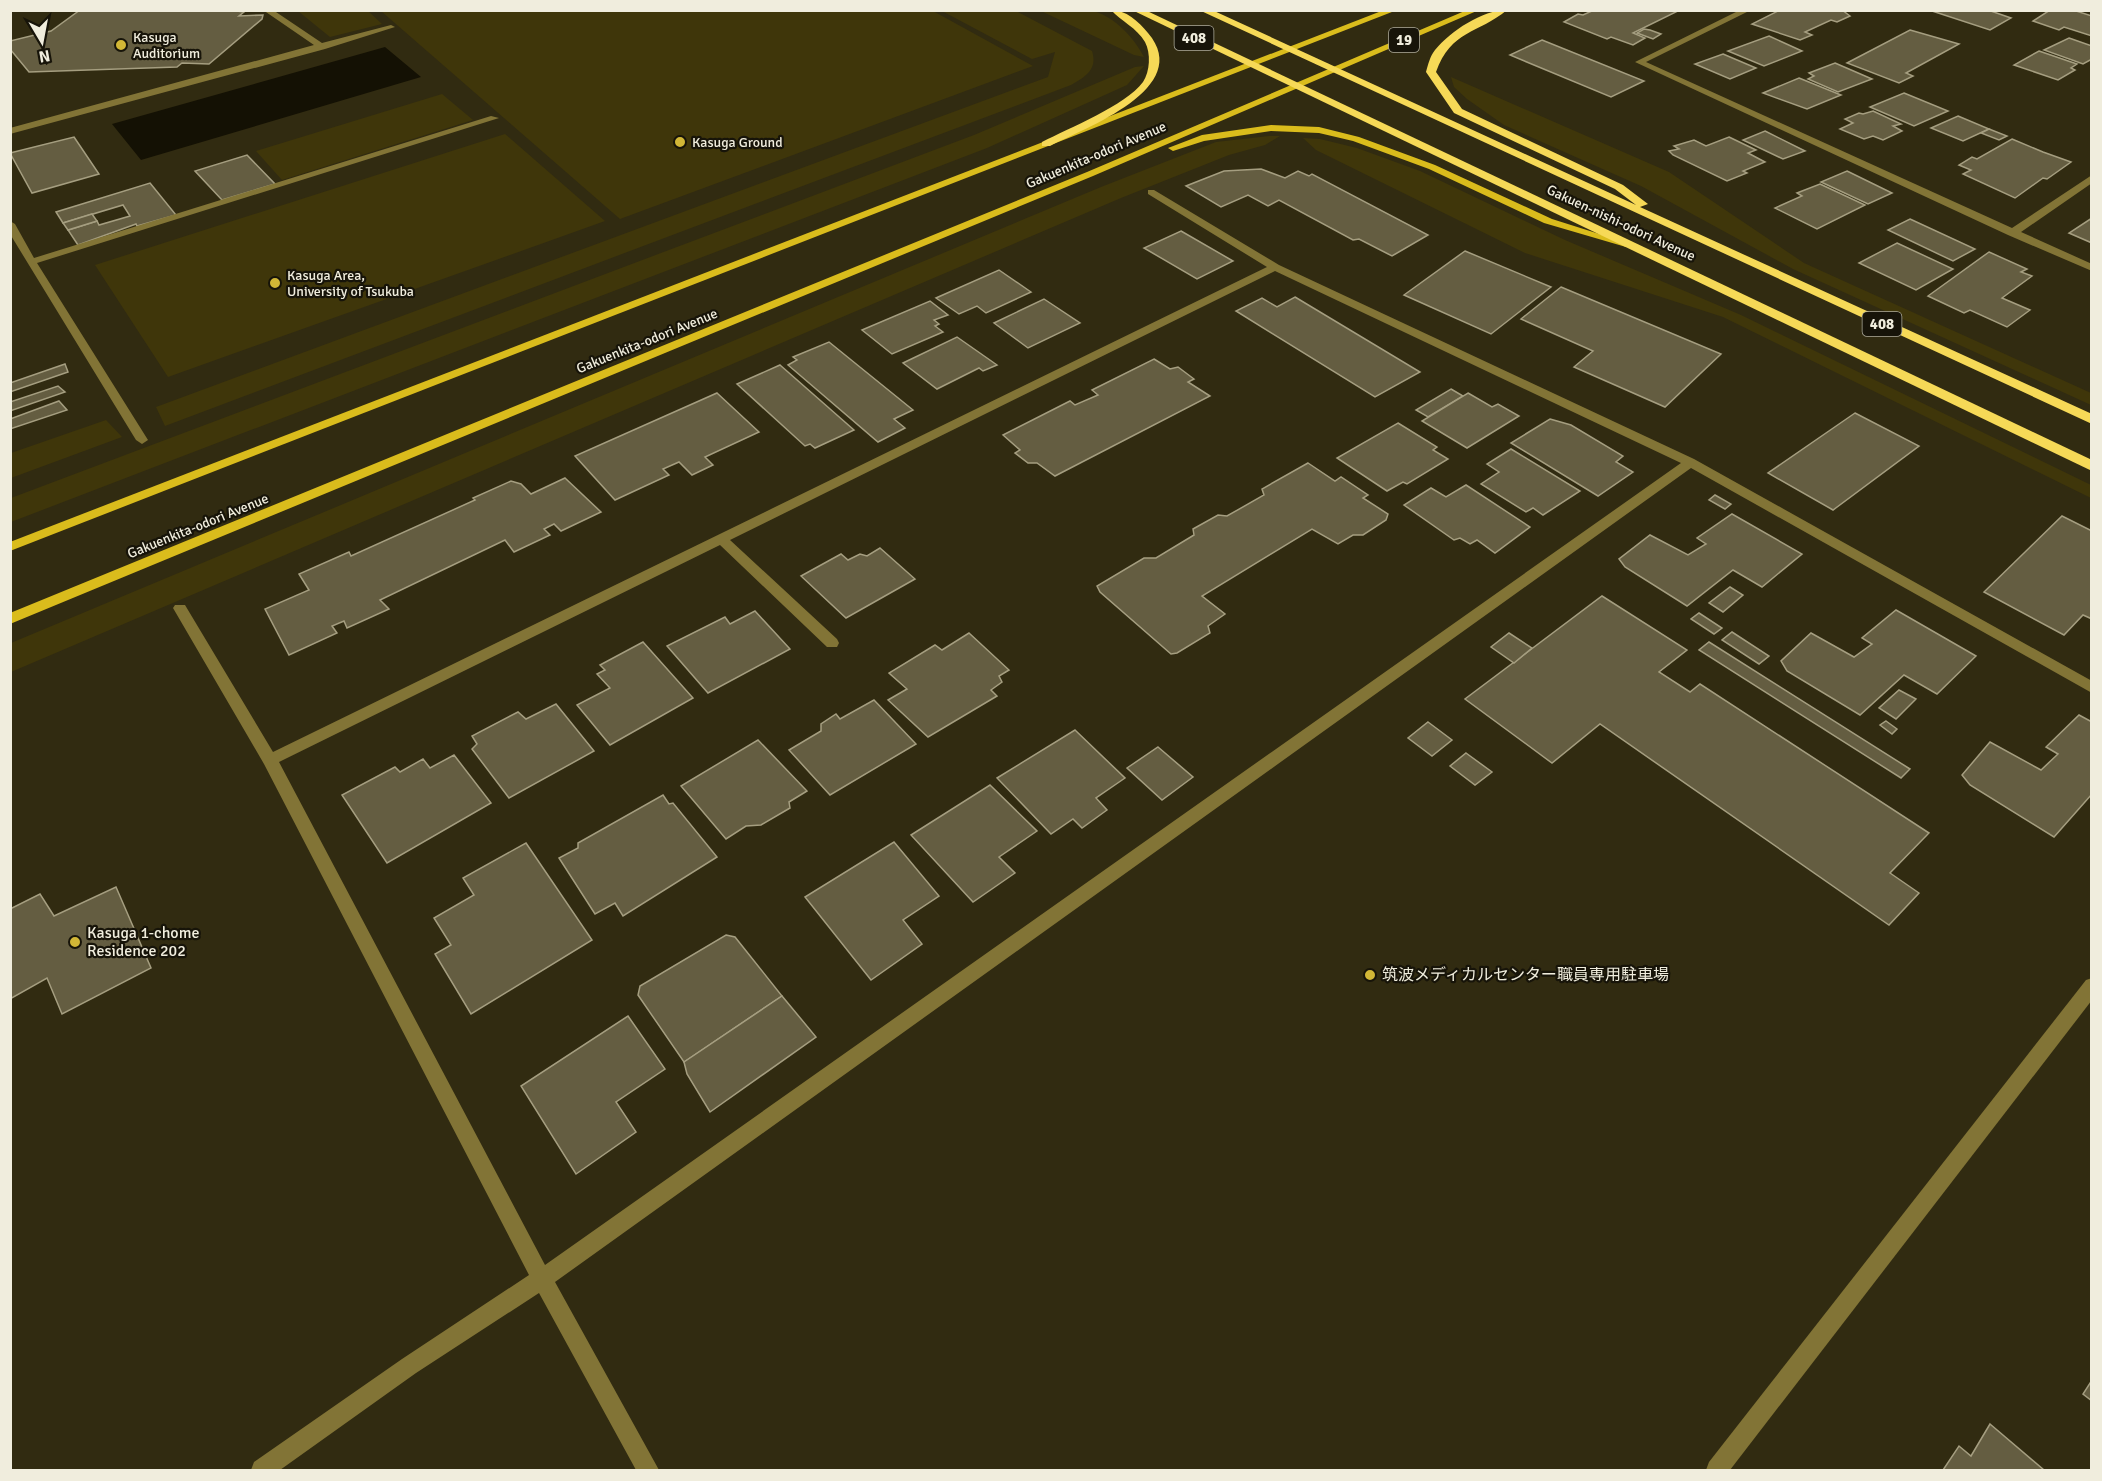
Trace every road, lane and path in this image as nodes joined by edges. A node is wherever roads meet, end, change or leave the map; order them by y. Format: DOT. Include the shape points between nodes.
graph roads {
  1 [pos="267,10"];
  2 [pos="1115,10"];
  3 [pos="1136,10"];
  4 [pos="1203,10"];
  5 [pos="1393,10"];
  6 [pos="1475,10"];
  7 [pos="1503,10"];
  8 [pos="1747,10"];
  9 [pos="391,27"];
  10 [pos="322,47"];
  11 [pos="1290,51"];
  12 [pos="1252,66"];
  13 [pos="1332,70"];
  14 [pos="1294,86"];
  15 [pos="494,118"];
  16 [pos="10,131"];
  17 [pos="1046,144"];
  18 [pos="1090,174"];
  19 [pos="2091,178"];
  20 [pos="1151,192"];
  21 [pos="10,224"];
  22 [pos="1672,227"];
  23 [pos="2012,233"];
  24 [pos="1630,245"];
  25 [pos="32,262"];
  26 [pos="1275,267"];
  27 [pos="2091,268"];
  28 [pos="2091,420"];
  29 [pos="142,440"];
  30 [pos="1690,462"];
  31 [pos="2091,466"];
  32 [pos="721,539"];
  33 [pos="10,547"];
  34 [pos="180,608"];
  35 [pos="10,619"];
  36 [pos="832,643"];
  37 [pos="2091,688"];
  38 [pos="270,760"];
  39 [pos="2091,986"];
  40 [pos="542,1279"];
  41 [pos="262,1470"];
  42 [pos="648,1470"];
  43 [pos="1717,1470"];
  1 -- 10 [label="street"];
  2 -- 17 [label="highway" via="1139,28 1153,48 1154,62 1147,84 1124,102"];
  3 -- 12 [label="highway, Gakuen-nishi-odori Avenue / 408"];
  4 -- 11 [label="highway, Gakuen-nishi-odori Avenue / 408"];
  5 -- 11 [label="main road, 19"];
  6 -- 13 [label="main road, 19"];
  7 -- 22 [label="highway" via="1460,33 1438,53 1431,72 1458,111 1619,187"];
  8 -- 23 [label="street" via="1639,62"];
  9 -- 10 [label="street"];
  10 -- 16 [label="street"];
  11 -- 12 [label="main road, Gakuenkita-odori Avenue"];
  11 -- 13 [label="highway, Gakuen-nishi-odori Avenue / 408"];
  12 -- 14 [label="highway, Gakuen-nishi-odori Avenue / 408"];
  12 -- 17 [label="main road, Gakuenkita-odori Avenue"];
  13 -- 14 [label="main road, 19"];
  13 -- 22 [label="highway, Gakuen-nishi-odori Avenue / 408"];
  14 -- 18 [label="main road, Gakuenkita-odori Avenue"];
  14 -- 24 [label="highway, Gakuen-nishi-odori Avenue / 408"];
  15 -- 25 [label="street"];
  17 -- 33 [label="main road, Gakuenkita-odori Avenue"];
  18 -- 24 [label="main road" via="1202,138 1271,128 1319,130 1432,167 1548,221"];
  18 -- 35 [label="main road, Gakuenkita-odori Avenue"];
  19 -- 23 [label="street"];
  20 -- 26 [label="street"];
  21 -- 25 [label="street"];
  22 -- 28 [label="highway, Gakuen-nishi-odori Avenue / 408"];
  23 -- 27 [label="street"];
  24 -- 31 [label="highway, Gakuen-nishi-odori Avenue / 408"];
  25 -- 29 [label="street"];
  26 -- 30 [label="street"];
  26 -- 32 [label="street"];
  30 -- 37 [label="street"];
  30 -- 40 [label="street"];
  32 -- 36 [label="street"];
  32 -- 38 [label="street"];
  34 -- 38 [label="street"];
  38 -- 40 [label="street"];
  39 -- 43 [label="street"];
  40 -- 41 [label="street" via="409,1366"];
  40 -- 42 [label="street"];
}
